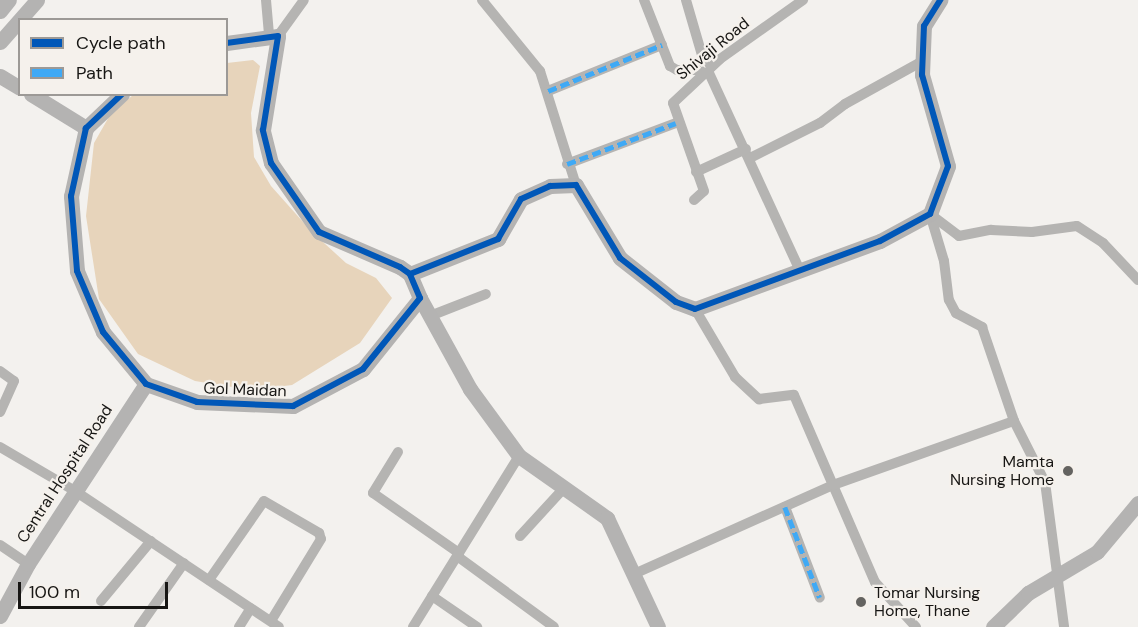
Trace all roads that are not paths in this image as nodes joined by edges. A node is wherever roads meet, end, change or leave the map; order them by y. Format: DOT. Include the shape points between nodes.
graph roads {
  1 [pos="9,0"];
  2 [pos="266,0"];
  3 [pos="304,0"];
  4 [pos="482,0"];
  5 [pos="644,0"];
  6 [pos="686,0"];
  7 [pos="803,0"];
  8 [pos="939,0"];
  9 [pos="29,3"];
  10 [pos="0,11"];
  11 [pos="273,37"];
  12 [pos="0,42"];
  13 [pos="228,43"];
  14 [pos="662,45"];
  15 [pos="923,62"];
  16 [pos="709,70"];
  17 [pos="0,76"];
  18 [pos="18,87"];
  19 [pos="548,91"];
  20 [pos="34,96"];
  21 [pos="120,96"];
  22 [pos="676,123"];
  23 [pos="86,128"];
  24 [pos="748,154"];
  25 [pos="567,164"];
  26 [pos="696,172"];
  27 [pos="576,185"];
  28 [pos="694,200"];
  29 [pos="930,214"];
  30 [pos="800,271"];
  31 [pos="410,274"];
  32 [pos="1138,280"];
  33 [pos="486,294"];
  34 [pos="420,298"];
  35 [pos="695,309"];
  36 [pos="430,316"];
  37 [pos="0,371"];
  38 [pos="146,384"];
  39 [pos="0,412"];
  40 [pos="1014,421"];
  41 [pos="0,447"];
  42 [pos="398,452"];
  43 [pos="519,456"];
  44 [pos="833,485"];
  45 [pos="564,488"];
  46 [pos="75,491"];
  47 [pos="1138,503"];
  48 [pos="785,507"];
  49 [pos="520,536"];
  50 [pos="151,541"];
  51 [pos="0,545"];
  52 [pos="458,554"];
  53 [pos="184,563"];
  54 [pos="28,564"];
  55 [pos="634,574"];
  56 [pos="1055,577"];
  57 [pos="208,580"];
  58 [pos="432,596"];
  59 [pos="820,598"];
  60 [pos="101,601"];
  61 [pos="251,608"];
  62 [pos="0,616"];
  63 [pos="275,624"];
  64 [pos="139,627"];
  65 [pos="238,627"];
  66 [pos="413,627"];
  67 [pos="477,627"];
  68 [pos="554,627"];
  69 [pos="658,627"];
  70 [pos="916,627"];
  71 [pos="993,627"];
  72 [pos="1064,627"];
  1 -- 10 [label="street"];
  2 -- 11 [label="street"];
  3 -- 11 [label="street"];
  4 -- 19 [label="street" via="540,71"];
  5 -- 14 [label="street"];
  6 -- 16 [label="street"];
  7 -- 16 [label="street, Shivaji Road"];
  8 -- 15 [label="street" via="924,26"];
  9 -- 12 [label="street"];
  11 -- 13 [label="street"];
  11 -- 31 [label="street" via="263,130 272,163 320,232"];
  14 -- 16 [label="street" via="670,66 677,70"];
  14 -- 19 [label="street"];
  15 -- 24 [label="street" via="845,104 820,123"];
  15 -- 29 [label="street" via="922,75 948,166"];
  16 -- 22 [label="street, Shivaji Road" via="673,103"];
  16 -- 24 [label="street"];
  17 -- 18 [label="street"];
  19 -- 25 [label="street"];
  20 -- 23 [label="street"];
  21 -- 23 [label="street"];
  22 -- 25 [label="street"];
  22 -- 26 [label="street"];
  23 -- 38 [label="street" via="71,196 77,271 104,332"];
  24 -- 26 [label="street"];
  24 -- 30 [label="street"];
  25 -- 27 [label="street"];
  26 -- 28 [label="street" via="704,191"];
  27 -- 31 [label="street" via="550,186 520,199 498,239"];
  27 -- 35 [label="street" via="620,258 676,302"];
  29 -- 30 [label="street" via="880,241"];
  29 -- 32 [label="street" via="959,236 991,230 1032,232 1077,226 1103,243"];
  29 -- 40 [label="street" via="944,261 949,300 956,313 982,327"];
  30 -- 35 [label="street"];
  31 -- 34 [label="street"];
  33 -- 36 [label="street"];
  34 -- 36 [label="street"];
  34 -- 38 [label="street, Gol Maidan" via="363,369 293,406 196,402"];
  35 -- 44 [label="street" via="735,377 759,399 794,395"];
  36 -- 43 [label="street" via="470,389"];
  37 -- 39 [label="street" via="14,381"];
  38 -- 46 [label="street, Central Hospital Road"];
  40 -- 44 [label="street"];
  40 -- 56 [label="street" via="1048,492"];
  41 -- 46 [label="street"];
  42 -- 52 [label="street" via="373,493"];
  43 -- 45 [label="street"];
  43 -- 52 [label="street"];
  44 -- 48 [label="street"];
  44 -- 70 [label="street" via="875,582"];
  45 -- 49 [label="street"];
  45 -- 55 [label="street" via="607,518"];
  46 -- 50 [label="street"];
  46 -- 54 [label="street, Central Hospital Road"];
  47 -- 56 [label="street" via="1097,552"];
  48 -- 55 [label="street"];
  48 -- 59 [label="street"];
  50 -- 53 [label="street"];
  50 -- 60 [label="street"];
  51 -- 54 [label="street"];
  52 -- 58 [label="street"];
  52 -- 68 [label="street"];
  53 -- 57 [label="street"];
  53 -- 64 [label="street"];
  54 -- 62 [label="street, Central Hospital Road"];
  55 -- 69 [label="street"];
  56 -- 71 [label="street" via="1028,593"];
  56 -- 72 [label="street"];
  57 -- 61 [label="street"];
  57 -- 63 [label="street" via="264,501 319,533 321,539"];
  58 -- 66 [label="street"];
  58 -- 67 [label="street"];
  61 -- 63 [label="street"];
  61 -- 65 [label="street"];
}
